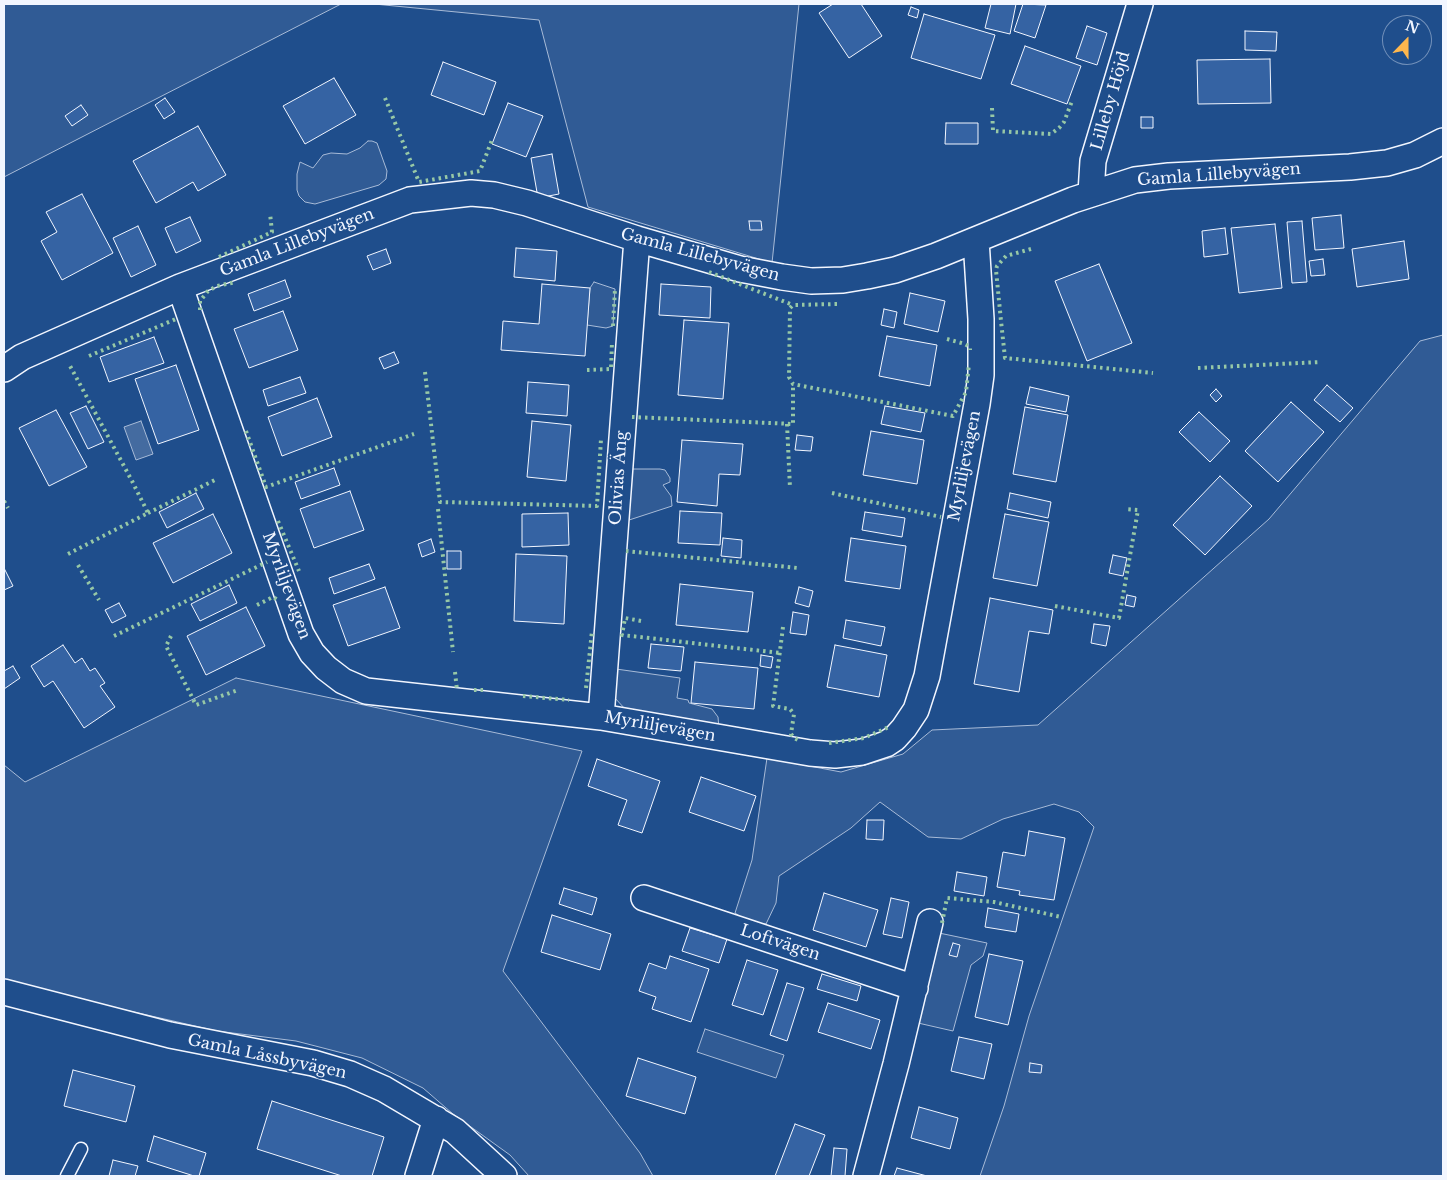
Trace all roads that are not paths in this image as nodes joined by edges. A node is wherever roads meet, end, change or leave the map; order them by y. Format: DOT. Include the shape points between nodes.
graph roads {
  1 [pos="1133,6"];
  2 [pos="1443,141"];
  3 [pos="1091,193"];
  4 [pos="637,239"];
  5 [pos="976,240"];
  6 [pos="180,287"];
  7 [pos="4,369"];
  8 [pos="601,717"];
  9 [pos="644,898"];
  10 [pos="930,922"];
  11 [pos="915,988"];
  12 [pos="4,992"];
  13 [pos="436,1119"];
  14 [pos="81,1149"];
  15 [pos="67,1176"];
  16 [pos="418,1176"];
  17 [pos="504,1176"];
  18 [pos="866,1176"];
  1 -- 3 [label="street, Lilleby Höjd" via="1094,161"];
  2 -- 3 [label="street, Gamla Lillebyvägen" via="1415,155 1387,163 1170,176 1135,180"];
  3 -- 5 [label="street, Gamla Lillebyvägen"];
  4 -- 5 [label="street, Gamla Lillebyvägen" via="740,269 811,281 894,270"];
  4 -- 6 [label="street, Gamla Lillebyvägen" via="494,195 445,195 394,205"];
  4 -- 8 [label="street, Olivias Äng"];
  5 -- 8 [label="street, Myrliljevägen" via="981,319 981,375 977,404 927,676 916,710 904,728 886,744 862,752 835,755"];
  6 -- 7 [label="street, Gamla Lillebyvägen" via="30,353"];
  6 -- 8 [label="street, Myrliljevägen" via="301,634 326,668 343,681 366,691"];
  9 -- 11 [label="street, Loftvägen"];
  10 -- 11 [label="street"];
  11 -- 18 [label="street"];
  12 -- 13 [label="street, Gamla Låssbyvägen" via="170,1035 350,1074"];
  13 -- 16 [label="street"];
  13 -- 17 [label="street, Gamla Låssbyvägen" via="455,1131"];
  14 -- 15 [label="lane"];
}
